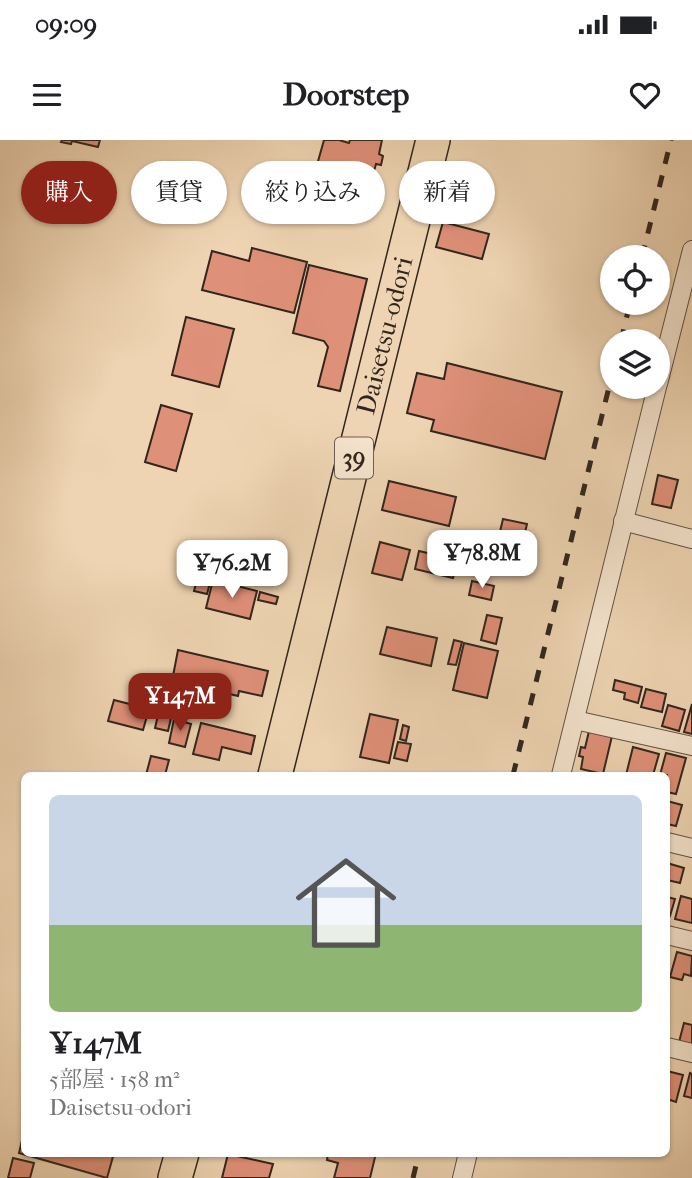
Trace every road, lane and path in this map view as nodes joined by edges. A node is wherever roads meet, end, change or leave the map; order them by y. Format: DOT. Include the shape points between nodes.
graph roads {
  1 [pos="433,140"];
  2 [pos="692,250"];
  3 [pos="670,337"];
  4 [pos="654,399"];
  5 [pos="623,521"];
  6 [pos="692,539"];
  7 [pos="575,720"];
  8 [pos="692,746"];
  9 [pos="276,772"];
  10 [pos="562,772"];
  11 [pos="670,843"];
  12 [pos="692,848"];
  13 [pos="670,936"];
  14 [pos="692,941"];
  15 [pos="670,1048"];
  16 [pos="692,1053"];
  17 [pos="180,1157"];
  18 [pos="467,1157"];
  19 [pos="175,1178"];
  20 [pos="462,1178"];
  1 -- 9 [label="highway, Daisetsu-odori / 39"];
  2 -- 3 [label="street"];
  4 -- 5 [label="street"];
  5 -- 6 [label="street"];
  5 -- 7 [label="street"];
  7 -- 8 [label="street"];
  7 -- 10 [label="street"];
  11 -- 12 [label="street"];
  13 -- 14 [label="street"];
  15 -- 16 [label="street"];
  17 -- 19 [label="highway"];
  18 -- 20 [label="street"];
}
